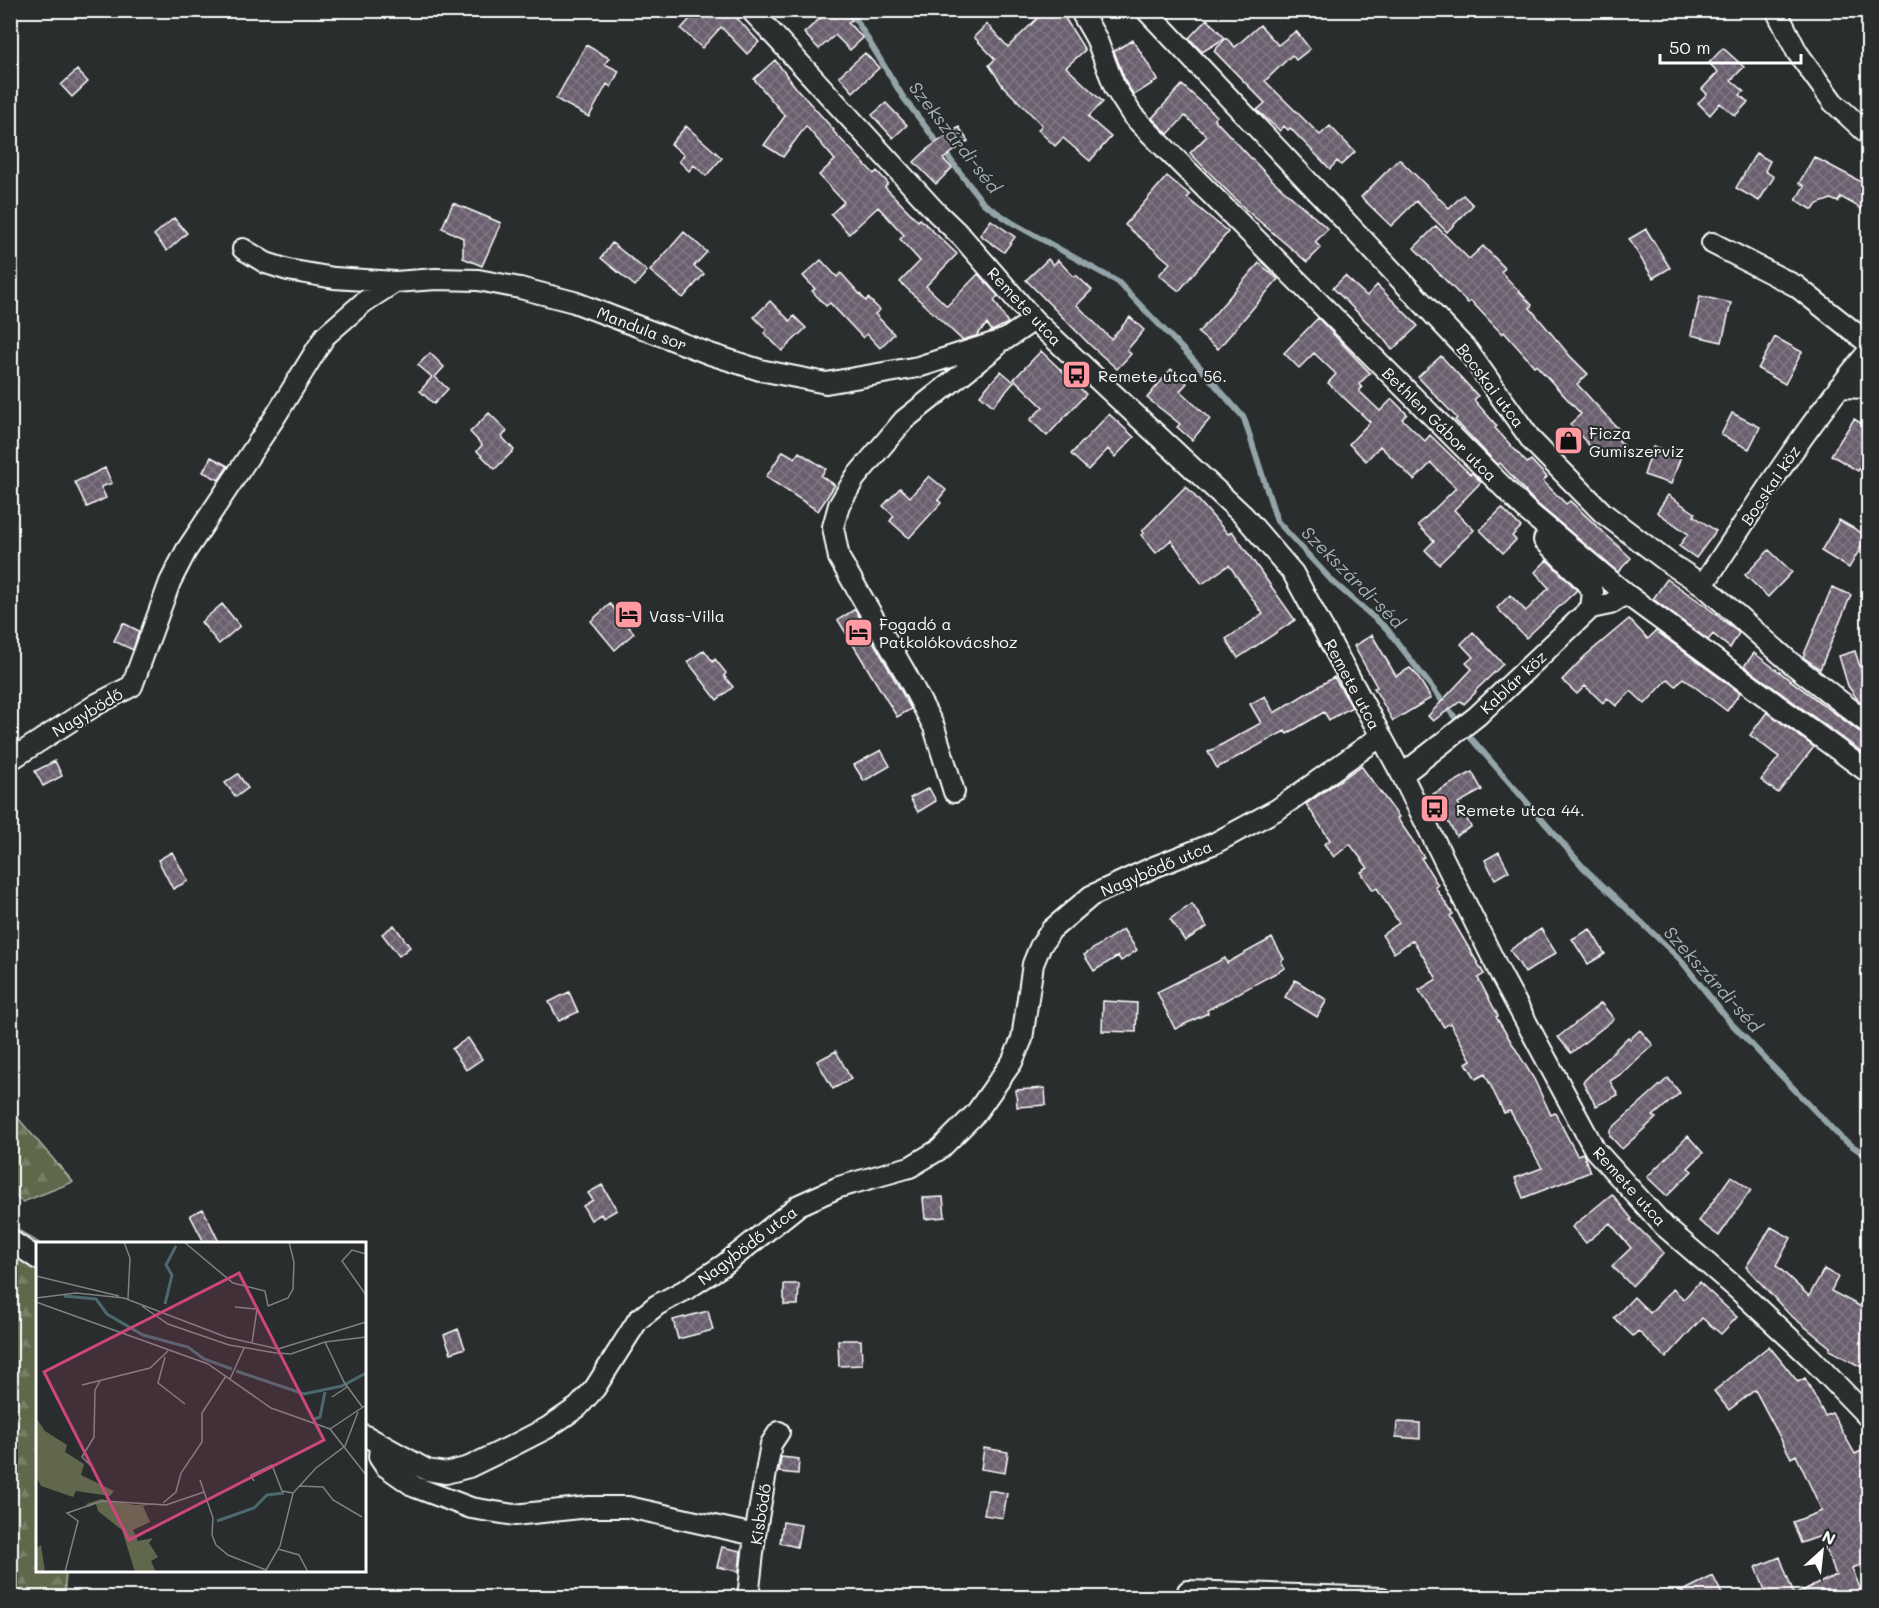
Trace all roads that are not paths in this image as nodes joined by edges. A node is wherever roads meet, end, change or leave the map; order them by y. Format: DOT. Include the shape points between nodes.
graph roads {
  1 [pos="751,10"];
  2 [pos="1080,10"];
  3 [pos="1146,10"];
  4 [pos="1776,10"];
  5 [pos="1869,134"];
  6 [pos="1712,243"];
  7 [pos="243,249"];
  8 [pos="395,282"];
  9 [pos="1034,320"];
  10 [pos="1006,339"];
  11 [pos="1869,343"];
  12 [pos="1869,352"];
  13 [pos="1839,387"];
  14 [pos="1869,388"];
  15 [pos="1526,510"];
  16 [pos="1703,585"];
  17 [pos="1626,594"];
  18 [pos="1591,608"];
  19 [pos="1869,723"];
  20 [pos="1381,736"];
  21 [pos="10,760"];
  22 [pos="1869,772"];
  23 [pos="1402,775"];
  24 [pos="954,792"];
  25 [pos="10,1240"];
  26 [pos="36,1258"];
  27 [pos="1869,1417"];
  28 [pos="778,1432"];
  29 [pos="372,1440"];
  30 [pos="755,1535"];
  31 [pos="748,1598"];
  32 [pos="1188,1598"];
  33 [pos="1382,1598"];
  1 -- 9 [label="street, Remete utca"];
  2 -- 15 [label="street, Bethlen Gábor utca" via="1096,38 1115,88 1133,116"];
  3 -- 16 [label="street, Bocskai utca" via="1468,351 1532,441 1603,513"];
  4 -- 5 [label="street" via="1797,52 1833,102"];
  6 -- 11 [label="street" via="1796,286"];
  7 -- 8 [label="street, Mandula sor" via="288,270"];
  8 -- 10 [label="street, Mandula sor" via="478,280 520,288 574,302 760,370 826,383 918,367"];
  8 -- 21 [label="street, Nagybödő" via="364,302 325,336 186,551 170,582 132,686"];
  9 -- 10 [label="street, Mandula sor"];
  9 -- 20 [label="street, Remete utca" via="1245,516 1293,573"];
  10 -- 24 [label="street" via="904,420 855,478 839,504 833,526 839,558 934,727"];
  12 -- 13 [label="street, Bocskai köz"];
  13 -- 14 [label="street"];
  13 -- 16 [label="street, Bocskai köz"];
  15 -- 17 [label="street, Bethlen Gábor utca"];
  15 -- 18 [label="street" via="1541,537 1593,592"];
  16 -- 19 [label="street, Bocskai utca" via="1791,663"];
  17 -- 18 [label="street, Kablár köz" via="1610,604"];
  17 -- 22 [label="street, Bethlen Gábor utca"];
  18 -- 23 [label="street, Kablár köz" via="1477,716"];
  20 -- 23 [label="street, Remete utca"];
  20 -- 29 [label="street, Nagybödő utca" via="1268,814 1215,843 1091,896 1051,930 1032,964 1022,1039 1012,1062 976,1113 940,1149 910,1167 839,1187 799,1205 725,1264 657,1305 638,1320 595,1388 578,1407 512,1446 469,1467 446,1473 427,1470"];
  23 -- 27 [label="street, Remete utca" via="1502,977 1595,1150 1664,1226 1736,1288"];
  25 -- 26 [label="street"];
  28 -- 30 [label="street, Kisbödő" via="771,1444"];
  29 -- 30 [label="street" via="385,1466 415,1487 471,1508 514,1515 628,1507"];
  30 -- 31 [label="street, Kisbödő"];
  32 -- 33 [label="street" via="1188,1591"];
}
